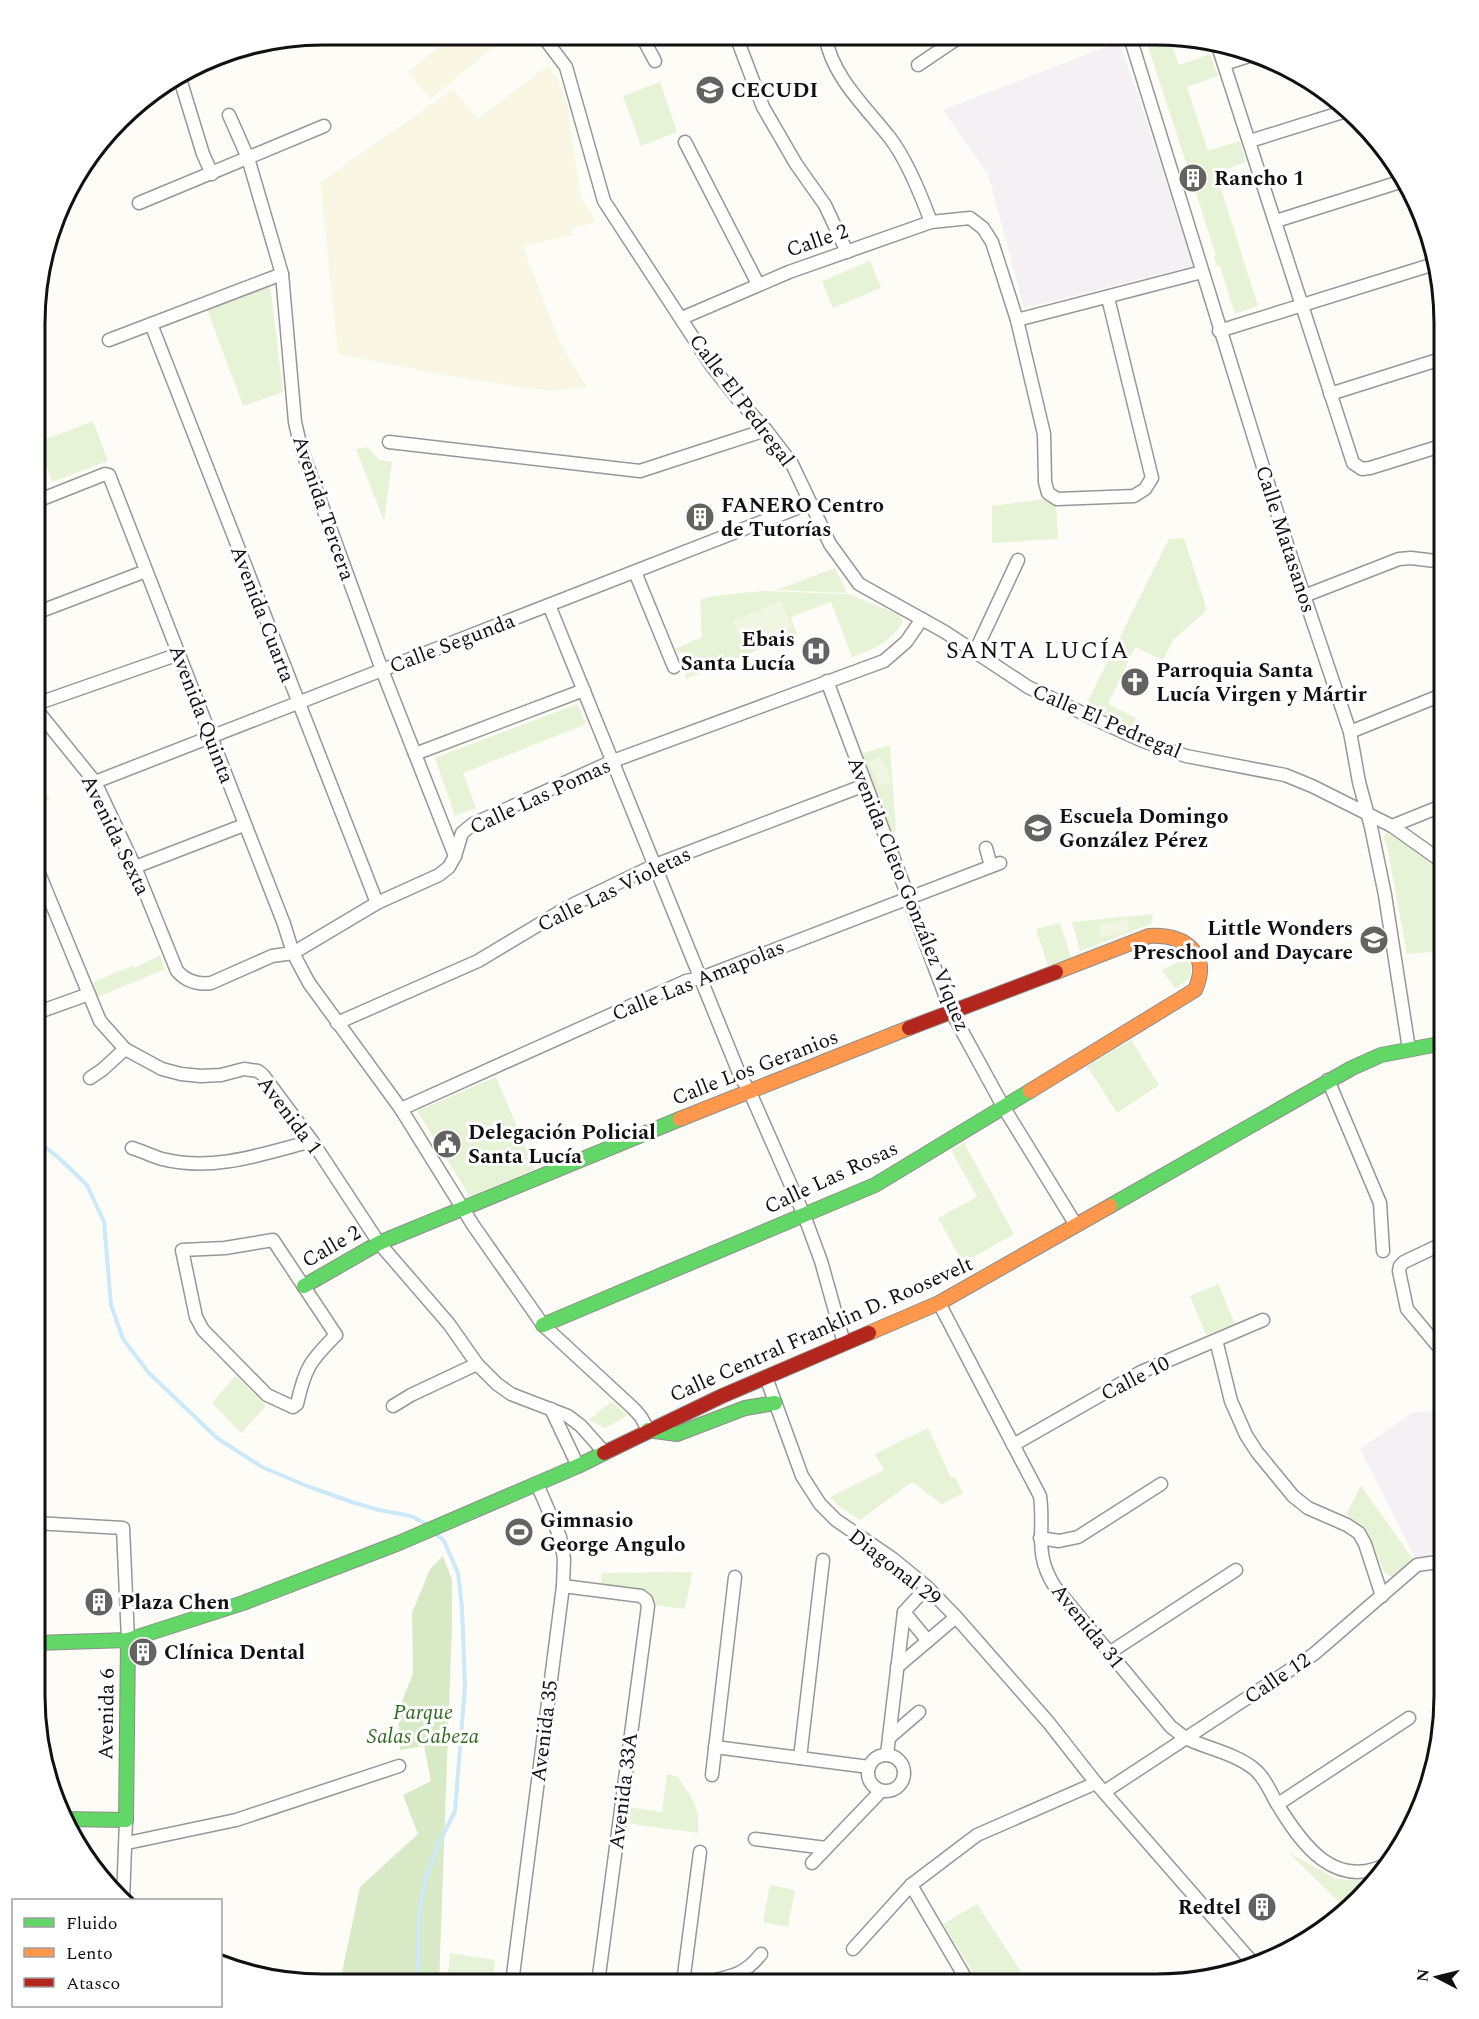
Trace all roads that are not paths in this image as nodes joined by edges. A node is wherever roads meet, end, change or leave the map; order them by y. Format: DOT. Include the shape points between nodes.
graph roads {
  1 [pos="550,45"];
  2 [pos="646,45"];
  3 [pos="739,45"];
  4 [pos="828,45"];
  5 [pos="948,45"];
  6 [pos="1132,45"];
  7 [pos="1220,52"];
  8 [pos="1241,59"];
  9 [pos="655,61"];
  10 [pos="1224,64"];
  11 [pos="918,65"];
  12 [pos="181,84"];
  13 [pos="1338,113"];
  14 [pos="229,115"];
  15 [pos="324,126"];
  16 [pos="1250,141"];
  17 [pos="685,142"];
  18 [pos="248,158"];
  19 [pos="212,174"];
  20 [pos="1396,183"];
  21 [pos="139,203"];
  22 [pos="1276,221"];
  23 [pos="931,222"];
  24 [pos="847,252"];
  25 [pos="1428,266"];
  26 [pos="1202,272"];
  27 [pos="282,274"];
  28 [pos="758,284"];
  29 [pos="1108,298"];
  30 [pos="1302,306"];
  31 [pos="682,318"];
  32 [pos="1017,320"];
  33 [pos="151,324"];
  34 [pos="1219,331"];
  35 [pos="109,340"];
  36 [pos="1434,361"];
  37 [pos="1330,394"];
  38 [pos="766,430"];
  39 [pos="389,442"];
  40 [pos="1434,448"];
  41 [pos="45,498"];
  42 [pos="810,503"];
  43 [pos="1017,560"];
  44 [pos="1434,561"];
  45 [pos="146,571"];
  46 [pos="635,572"];
  47 [pos="1304,596"];
  48 [pos="549,605"];
  49 [pos="45,610"];
  50 [pos="922,619"];
  51 [pos="975,652"];
  52 [pos="179,654"];
  53 [pos="674,667"];
  54 [pos="382,670"];
  55 [pos="827,681"];
  56 [pos="584,690"];
  57 [pos="1434,698"];
  58 [pos="45,701"];
  59 [pos="298,704"];
  60 [pos="45,721"];
  61 [pos="1350,732"];
  62 [pos="211,737"];
  63 [pos="415,754"];
  64 [pos="613,761"];
  65 [pos="94,782"];
  66 [pos="865,785"];
  67 [pos="1434,809"];
  68 [pos="1368,812"];
  69 [pos="244,825"];
  70 [pos="1392,826"];
  71 [pos="986,848"];
  72 [pos="456,856"];
  73 [pos="1434,856"];
  74 [pos="655,865"];
  75 [pos="135,867"];
  76 [pos="45,888"];
  77 [pos="908,898"];
  78 [pos="377,903"];
  79 [pos="1149,936"];
  80 [pos="293,953"];
  81 [pos="177,971"];
  82 [pos="700,978"];
  83 [pos="89,994"];
  84 [pos="45,1010"];
  85 [pos="951,1011"];
  86 [pos="337,1023"];
  87 [pos="1434,1045"];
  88 [pos="124,1049"];
  89 [pos="1409,1049"];
  90 [pos="90,1078"];
  91 [pos="1328,1080"];
  92 [pos="749,1090"];
  93 [pos="1004,1108"];
  94 [pos="401,1109"];
  95 [pos="312,1142"];
  96 [pos="132,1148"];
  97 [pos="463,1209"];
  98 [pos="804,1215"];
  99 [pos="1076,1225"];
  100 [pos="379,1243"];
  101 [pos="1434,1248"];
  102 [pos="1383,1251"];
  103 [pos="304,1286"];
  104 [pos="939,1303"];
  105 [pos="1263,1320"];
  106 [pos="543,1325"];
  107 [pos="1216,1340"];
  108 [pos="1434,1341"];
  109 [pos="844,1343"];
  110 [pos="477,1364"];
  111 [pos="766,1377"];
  112 [pos="775,1402"];
  113 [pos="393,1406"];
  114 [pos="551,1409"];
  115 [pos="648,1430"];
  116 [pos="1013,1445"];
  117 [pos="605,1453"];
  118 [pos="578,1466"];
  119 [pos="537,1484"];
  120 [pos="1161,1484"];
  121 [pos="45,1524"];
  122 [pos="1040,1538"];
  123 [pos="823,1560"];
  124 [pos="1434,1563"];
  125 [pos="1236,1570"];
  126 [pos="735,1577"];
  127 [pos="563,1586"];
  128 [pos="927,1587"];
  129 [pos="1382,1596"];
  130 [pos="904,1612"];
  131 [pos="956,1617"];
  132 [pos="128,1640"];
  133 [pos="928,1641"];
  134 [pos="45,1643"];
  135 [pos="1109,1653"];
  136 [pos="897,1667"];
  137 [pos="919,1712"];
  138 [pos="1409,1718"];
  139 [pos="890,1737"];
  140 [pos="1187,1739"];
  141 [pos="715,1747"];
  142 [pos="887,1754"];
  143 [pos="800,1758"];
  144 [pos="399,1766"];
  145 [pos="869,1767"];
  146 [pos="712,1775"];
  147 [pos="1100,1788"];
  148 [pos="881,1791"];
  149 [pos="1278,1804"];
  150 [pos="74,1819"];
  151 [pos="126,1820"];
  152 [pos="755,1839"];
  153 [pos="127,1843"];
  154 [pos="826,1848"];
  155 [pos="700,1852"];
  156 [pos="812,1863"];
  157 [pos="1373,1870"];
  158 [pos="911,1885"];
  159 [pos="124,1890"];
  160 [pos="853,1948"];
  161 [pos="761,1954"];
  162 [pos="1248,1958"];
  163 [pos="513,1974"];
  164 [pos="599,1974"];
  165 [pos="684,1974"];
  166 [pos="738,1974"];
  167 [pos="963,1974"];
  1 -- 31 [label="street, Calle El Pedregal" via="566,67 604,201"];
  2 -- 9 [label="street"];
  3 -- 24 [label="street" via="763,107 825,205"];
  4 -- 23 [label="street" via="847,87 891,139"];
  5 -- 11 [label="street"];
  6 -- 26 [label="street, Calle Matasanos"];
  7 -- 10 [label="street"];
  8 -- 10 [label="street"];
  10 -- 16 [label="street"];
  12 -- 19 [label="street"];
  13 -- 16 [label="street"];
  14 -- 18 [label="street, Avenida Tercera"];
  15 -- 18 [label="street"];
  16 -- 22 [label="street"];
  17 -- 28 [label="street"];
  18 -- 19 [label="street"];
  18 -- 27 [label="street, Avenida Tercera"];
  19 -- 21 [label="street"];
  20 -- 22 [label="street"];
  22 -- 30 [label="street"];
  23 -- 24 [label="street, Calle 2"];
  23 -- 32 [label="street, Calle 2" via="970,218 983,228 992,242"];
  24 -- 28 [label="street, Calle 2"];
  25 -- 30 [label="street"];
  26 -- 29 [label="street"];
  26 -- 34 [label="street, Calle Matasanos"];
  27 -- 33 [label="street"];
  27 -- 54 [label="street, Avenida Tercera" via="295,422 301,448"];
  28 -- 31 [label="street, Calle 2"];
  29 -- 32 [label="street"];
  29 -- 32 [label="street" via="1152,478 1134,496 1057,499 1048,493 1044,434"];
  30 -- 34 [label="street"];
  30 -- 37 [label="street"];
  31 -- 38 [label="street, Calle El Pedregal" via="723,381"];
  33 -- 35 [label="street"];
  33 -- 59 [label="street, Avenida Cuarta"];
  34 -- 47 [label="street, Calle Matasanos"];
  36 -- 37 [label="street"];
  37 -- 40 [label="street" via="1350,458 1362,469"];
  38 -- 39 [label="street" via="640,471"];
  38 -- 42 [label="street, Calle El Pedregal" via="792,464"];
  41 -- 45 [label="street, Avenida Quinta" via="109,475"];
  42 -- 46 [label="street, Calle Segunda"];
  42 -- 50 [label="street, Calle El Pedregal" via="830,544 859,584"];
  43 -- 51 [label="street"];
  44 -- 47 [label="street" via="1399,559"];
  45 -- 49 [label="street"];
  45 -- 52 [label="street, Avenida Quinta"];
  46 -- 48 [label="street, Calle Segunda"];
  46 -- 53 [label="street"];
  47 -- 61 [label="street, Calle Matasanos"];
  48 -- 54 [label="street, Calle Segunda"];
  48 -- 56 [label="street"];
  50 -- 51 [label="street, Calle El Pedregal"];
  50 -- 55 [label="street, Calle Las Pomas" via="906,642 884,661"];
  51 -- 68 [label="street, Calle El Pedregal" via="1028,687 1143,741 1186,756 1285,776"];
  52 -- 58 [label="street"];
  52 -- 62 [label="street, Avenida Quinta"];
  54 -- 59 [label="street, Calle Segunda"];
  54 -- 63 [label="street, Avenida Tercera"];
  55 -- 64 [label="street, Calle Las Pomas"];
  55 -- 66 [label="street, Avenida Cleto González Víquez"];
  56 -- 63 [label="street"];
  56 -- 64 [label="street"];
  57 -- 61 [label="street"];
  59 -- 62 [label="street, Calle Segunda"];
  59 -- 78 [label="street, Avenida Cuarta"];
  60 -- 65 [label="street, Avenida Sexta"];
  61 -- 68 [label="street, Calle Matasanos"];
  62 -- 65 [label="street, Calle Segunda"];
  62 -- 69 [label="street, Avenida Quinta"];
  63 -- 72 [label="street, Avenida Tercera"];
  64 -- 72 [label="street, Calle Las Pomas" via="473,824 462,833"];
  64 -- 74 [label="street"];
  65 -- 75 [label="street, Avenida Sexta"];
  66 -- 74 [label="street, Calle Las Violetas"];
  66 -- 77 [label="street, Avenida Cleto González Víquez"];
  67 -- 70 [label="street"];
  68 -- 70 [label="street, Calle El Pedregal"];
  68 -- 89 [label="street, Calle Matasanos"];
  69 -- 75 [label="street"];
  69 -- 80 [label="street, Avenida Quinta"];
  70 -- 73 [label="street, Calle El Pedregal"];
  71 -- 77 [label="street, Calle Las Amapolas" via="995,864"];
  72 -- 78 [label="street, Calle Las Pomas" via="439,875"];
  74 -- 82 [label="street"];
  74 -- 86 [label="street, Calle Las Violetas" via="568,907 478,962"];
  75 -- 81 [label="street, Avenida Sexta"];
  76 -- 83 [label="street, Avenida 1"];
  77 -- 82 [label="street, Calle Las Amapolas"];
  77 -- 85 [label="street, Avenida Cleto González Víquez"];
  78 -- 80 [label="street, Calle Las Pomas"];
  79 -- 85 [label="main road, Calle Los Geranios"];
  79 -- 93 [label="main road, Calle Las Rosas" via="1172,936 1193,950 1203,972 1195,990"];
  80 -- 81 [label="street, Calle Las Pomas" via="272,956 211,983 193,982"];
  80 -- 86 [label="street, Avenida Quinta"];
  82 -- 92 [label="street"];
  82 -- 94 [label="street, Calle Las Amapolas"];
  83 -- 84 [label="street"];
  83 -- 88 [label="street, Avenida 1" via="100,1021"];
  85 -- 92 [label="main road, Calle Los Geranios"];
  85 -- 93 [label="street, Avenida Cleto González Víquez"];
  86 -- 94 [label="street, Avenida Quinta"];
  87 -- 89 [label="main road, Calle Central Franklin D. Roosevelt"];
  88 -- 90 [label="street"];
  88 -- 95 [label="street, Avenida 1" via="162,1069 182,1074 258,1071"];
  89 -- 91 [label="main road, Calle Central Franklin D. Roosevelt" via="1381,1056"];
  91 -- 99 [label="main road, Calle Central Franklin D. Roosevelt"];
  91 -- 102 [label="street" via="1380,1203"];
  92 -- 97 [label="main road, Calle Los Geranios"];
  92 -- 98 [label="street"];
  93 -- 98 [label="main road, Calle Las Rosas" via="875,1185"];
  93 -- 99 [label="street, Avenida Cleto González Víquez"];
  94 -- 97 [label="street, Avenida Quinta"];
  95 -- 96 [label="street" via="214,1164 163,1159"];
  95 -- 100 [label="street, Avenida 1"];
  97 -- 100 [label="main road, Calle Los Geranios"];
  97 -- 106 [label="street, Avenida Quinta"];
  98 -- 106 [label="main road, Calle Las Rosas"];
  98 -- 109 [label="street"];
  99 -- 104 [label="main road, Calle Central Franklin D. Roosevelt"];
  100 -- 103 [label="main road, Calle 2"];
  100 -- 110 [label="street, Avenida 1" via="449,1324"];
  101 -- 108 [label="street" via="1400,1266 1407,1309"];
  103 -- 103 [label="street" via="336,1335 308,1366 293,1407 267,1395 203,1330 196,1317 182,1250 273,1240"];
  104 -- 109 [label="main road, Calle Central Franklin D. Roosevelt"];
  104 -- 116 [label="street, Avenida 31"];
  105 -- 107 [label="street, Calle 10"];
  106 -- 115 [label="street, Avenida Quinta" via="634,1409"];
  107 -- 116 [label="street, Calle 10" via="1141,1372"];
  107 -- 129 [label="street" via="1231,1401 1257,1452 1293,1496 1308,1508 1359,1533"];
  109 -- 111 [label="main road, Calle Central Franklin D. Roosevelt"];
  110 -- 113 [label="street"];
  110 -- 114 [label="street, Avenida 1" via="511,1394"];
  111 -- 112 [label="street, Diagonal 29"];
  111 -- 115 [label="main road, Calle Central Franklin D. Roosevelt"];
  112 -- 115 [label="main road" via="745,1408 677,1434"];
  112 -- 128 [label="street, Diagonal 29" via="802,1476 820,1504"];
  114 -- 117 [label="street, Avenida 1" via="581,1426"];
  114 -- 118 [label="street"];
  115 -- 117 [label="main road, Calle Central Franklin D. Roosevelt"];
  116 -- 122 [label="street, Avenida 31" via="1040,1496"];
  117 -- 118 [label="main road, Calle Central Franklin D. Roosevelt"];
  118 -- 119 [label="main road, Calle Central Franklin D. Roosevelt"];
  119 -- 127 [label="street, Avenida 35" via="560,1537"];
  119 -- 132 [label="main road, Calle Central Franklin D. Roosevelt" via="243,1603"];
  120 -- 122 [label="street" via="1078,1538"];
  121 -- 132 [label="street, Avenida 6" via="123,1528"];
  122 -- 135 [label="street, Avenida 31" via="1048,1575"];
  123 -- 143 [label="street"];
  124 -- 129 [label="street, Calle 12" via="1417,1564"];
  125 -- 135 [label="street"];
  126 -- 141 [label="street"];
  127 -- 163 [label="street, Avenida 35"];
  127 -- 164 [label="street, Avenida 33A" via="641,1596 648,1606"];
  128 -- 130 [label="street"];
  128 -- 131 [label="street, Diagonal 29"];
  129 -- 140 [label="street, Calle 12" via="1314,1654"];
  130 -- 133 [label="street"];
  130 -- 136 [label="street"];
  131 -- 133 [label="street"];
  131 -- 147 [label="street, Diagonal 29"];
  132 -- 134 [label="main road, Calle Central Franklin D. Roosevelt"];
  132 -- 151 [label="main road, Avenida 6"];
  133 -- 136 [label="street"];
  135 -- 140 [label="street, Avenida 31" via="1171,1727"];
  136 -- 139 [label="street"];
  137 -- 139 [label="street"];
  138 -- 149 [label="street"];
  139 -- 142 [label="street"];
  140 -- 147 [label="street, Calle 12"];
  140 -- 149 [label="street, Avenida 31" via="1253,1768"];
  141 -- 143 [label="street"];
  141 -- 146 [label="street"];
  142 -- 145 [label="street" via="876,1757"];
  142 -- 148 [label="street" via="903,1764 904,1776 893,1790"];
  143 -- 145 [label="street"];
  144 -- 153 [label="street" via="236,1820"];
  145 -- 148 [label="street" via="869,1779"];
  147 -- 158 [label="street, Calle 12" via="976,1835"];
  147 -- 162 [label="street, Diagonal 29"];
  148 -- 154 [label="street"];
  149 -- 157 [label="street, Avenida 31" via="1319,1859 1343,1870"];
  150 -- 151 [label="main road"];
  151 -- 153 [label="street, Avenida 6"];
  152 -- 154 [label="street"];
  153 -- 159 [label="street, Avenida 6"];
  154 -- 156 [label="street"];
  155 -- 165 [label="street"];
  158 -- 160 [label="street, Calle 12"];
  158 -- 167 [label="street"];
  161 -- 166 [label="street"];
}
